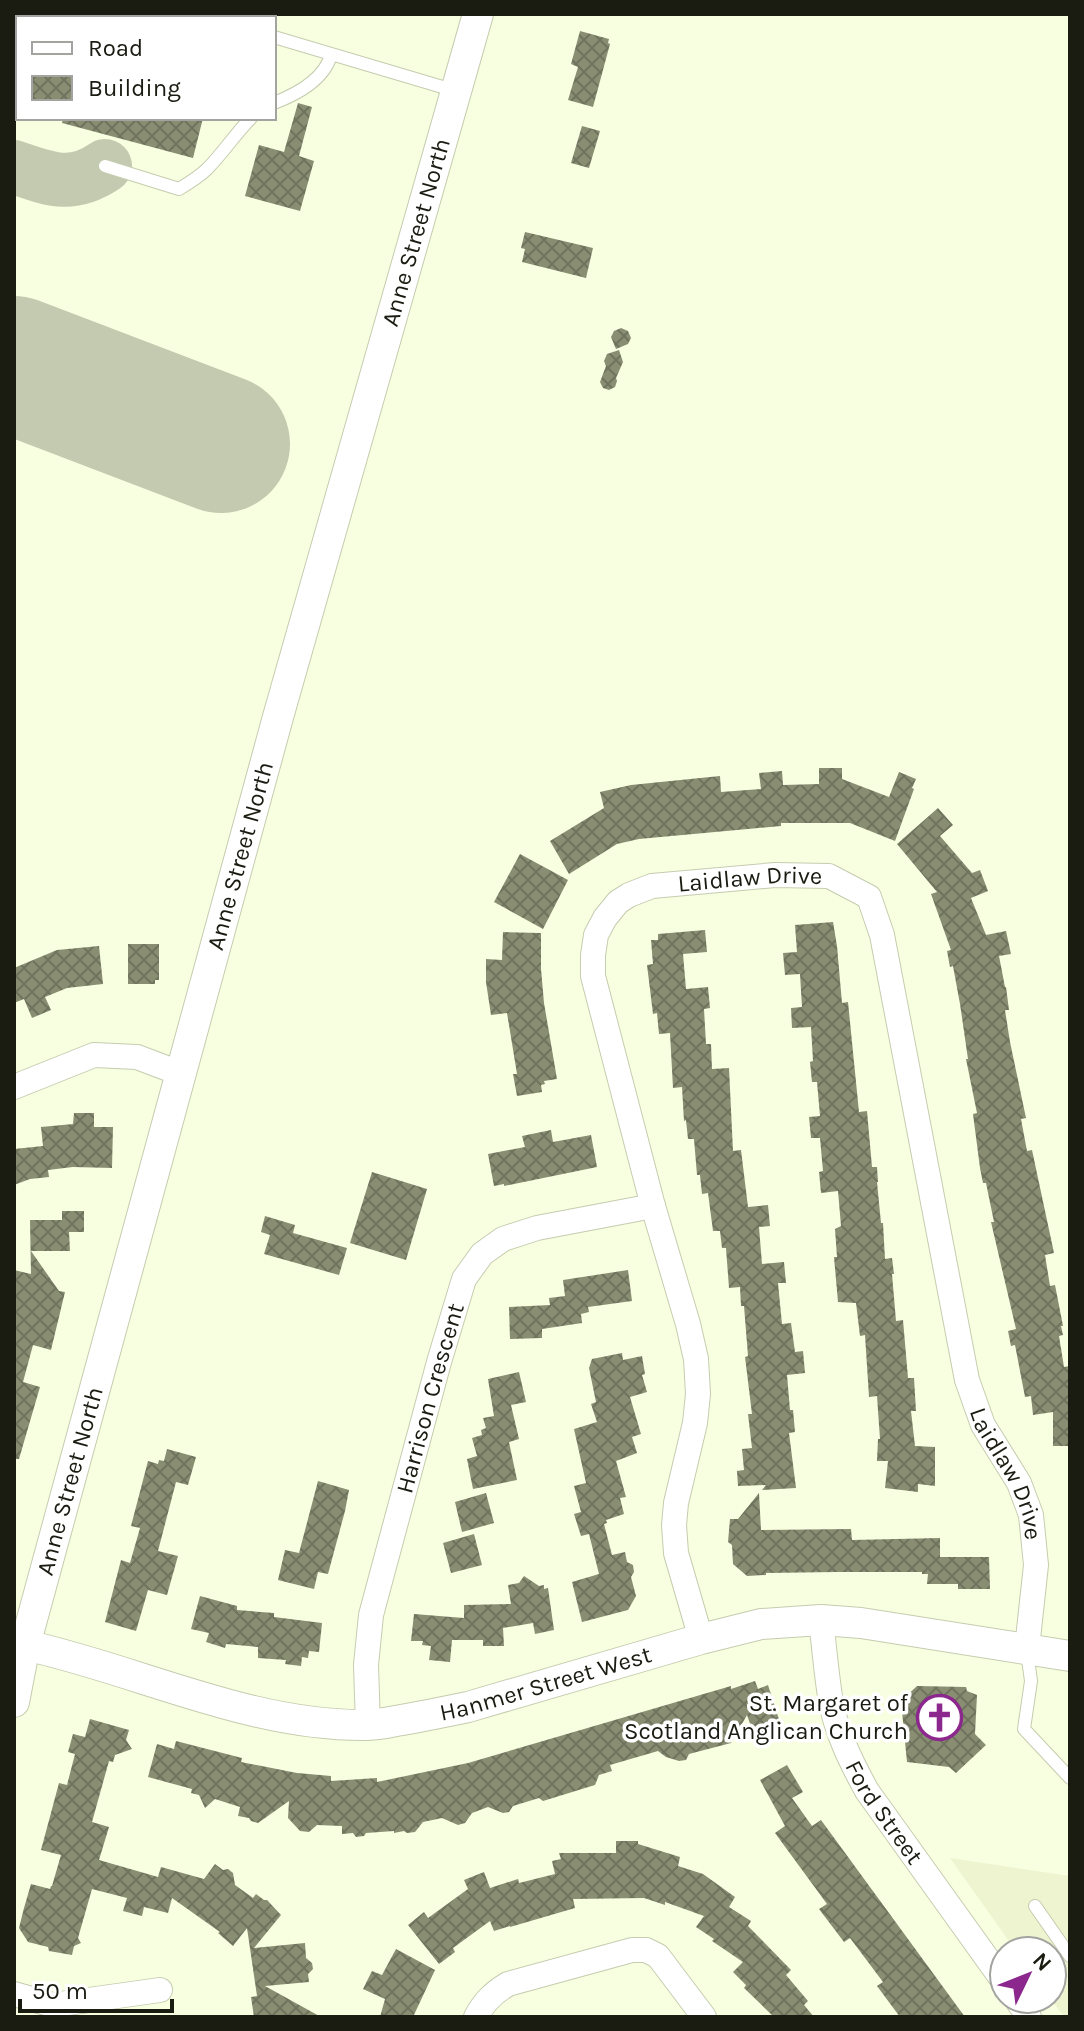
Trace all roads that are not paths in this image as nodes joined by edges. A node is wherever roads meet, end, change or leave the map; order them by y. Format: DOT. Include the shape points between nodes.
graph roads {
  1 [pos="478,14"];
  2 [pos="276,38"];
  3 [pos="331,55"];
  4 [pos="456,91"];
  5 [pos="276,102"];
  6 [pos="249,120"];
  7 [pos="105,166"];
  8 [pos="182,1074"];
  9 [pos="14,1087"];
  10 [pos="653,1206"];
  11 [pos="821,1620"];
  12 [pos="701,1639"];
  13 [pos="25,1645"];
  14 [pos="1027,1648"];
  15 [pos="1070,1656"];
  16 [pos="14,1702"];
  17 [pos="368,1726"];
  18 [pos="1070,1778"];
  19 [pos="1035,1906"];
  20 [pos="1070,1956"];
  21 [pos="988,1960"];
  22 [pos="160,1990"];
  23 [pos="14,1994"];
  24 [pos="476,2017"];
  25 [pos="704,2017"];
  1 -- 4 [label="street, Anne Street North"];
  2 -- 3 [label="lane"];
  3 -- 4 [label="lane"];
  3 -- 5 [label="lane" via="324,72"];
  4 -- 8 [label="street, Anne Street North"];
  6 -- 7 [label="lane" via="208,168 179,189"];
  8 -- 9 [label="street" via="137,1057 94,1055"];
  8 -- 13 [label="street, Anne Street North"];
  10 -- 12 [label="street, Laidlaw Drive" via="696,1359 695,1423 674,1525 676,1553"];
  10 -- 14 [label="street, Laidlaw Drive" via="593,976 596,935 611,909 652,886 775,875 829,876 869,897 882,935 967,1380 983,1425 1019,1483 1031,1515 1036,1565"];
  10 -- 17 [label="street, Harrison Crescent" via="503,1239 482,1254 464,1279 371,1615"];
  11 -- 12 [label="street, Hanmer Street West" via="761,1624"];
  11 -- 14 [label="street, Hanmer Street West"];
  11 -- 21 [label="street, Ford Street" via="830,1699 853,1766"];
  12 -- 17 [label="street, Hanmer Street West" via="468,1707"];
  13 -- 16 [label="street, Anne Street North"];
  13 -- 17 [label="street, Hanmer Street West" via="251,1711"];
  14 -- 15 [label="street, Hanmer Street West"];
  14 -- 18 [label="lane" via="1031,1681 1024,1729"];
  19 -- 20 [label="lane"];
  22 -- 23 [label="street" via="53,2005"];
  24 -- 25 [label="street" via="492,1994 508,1984 632,1950 658,1956"];
}
